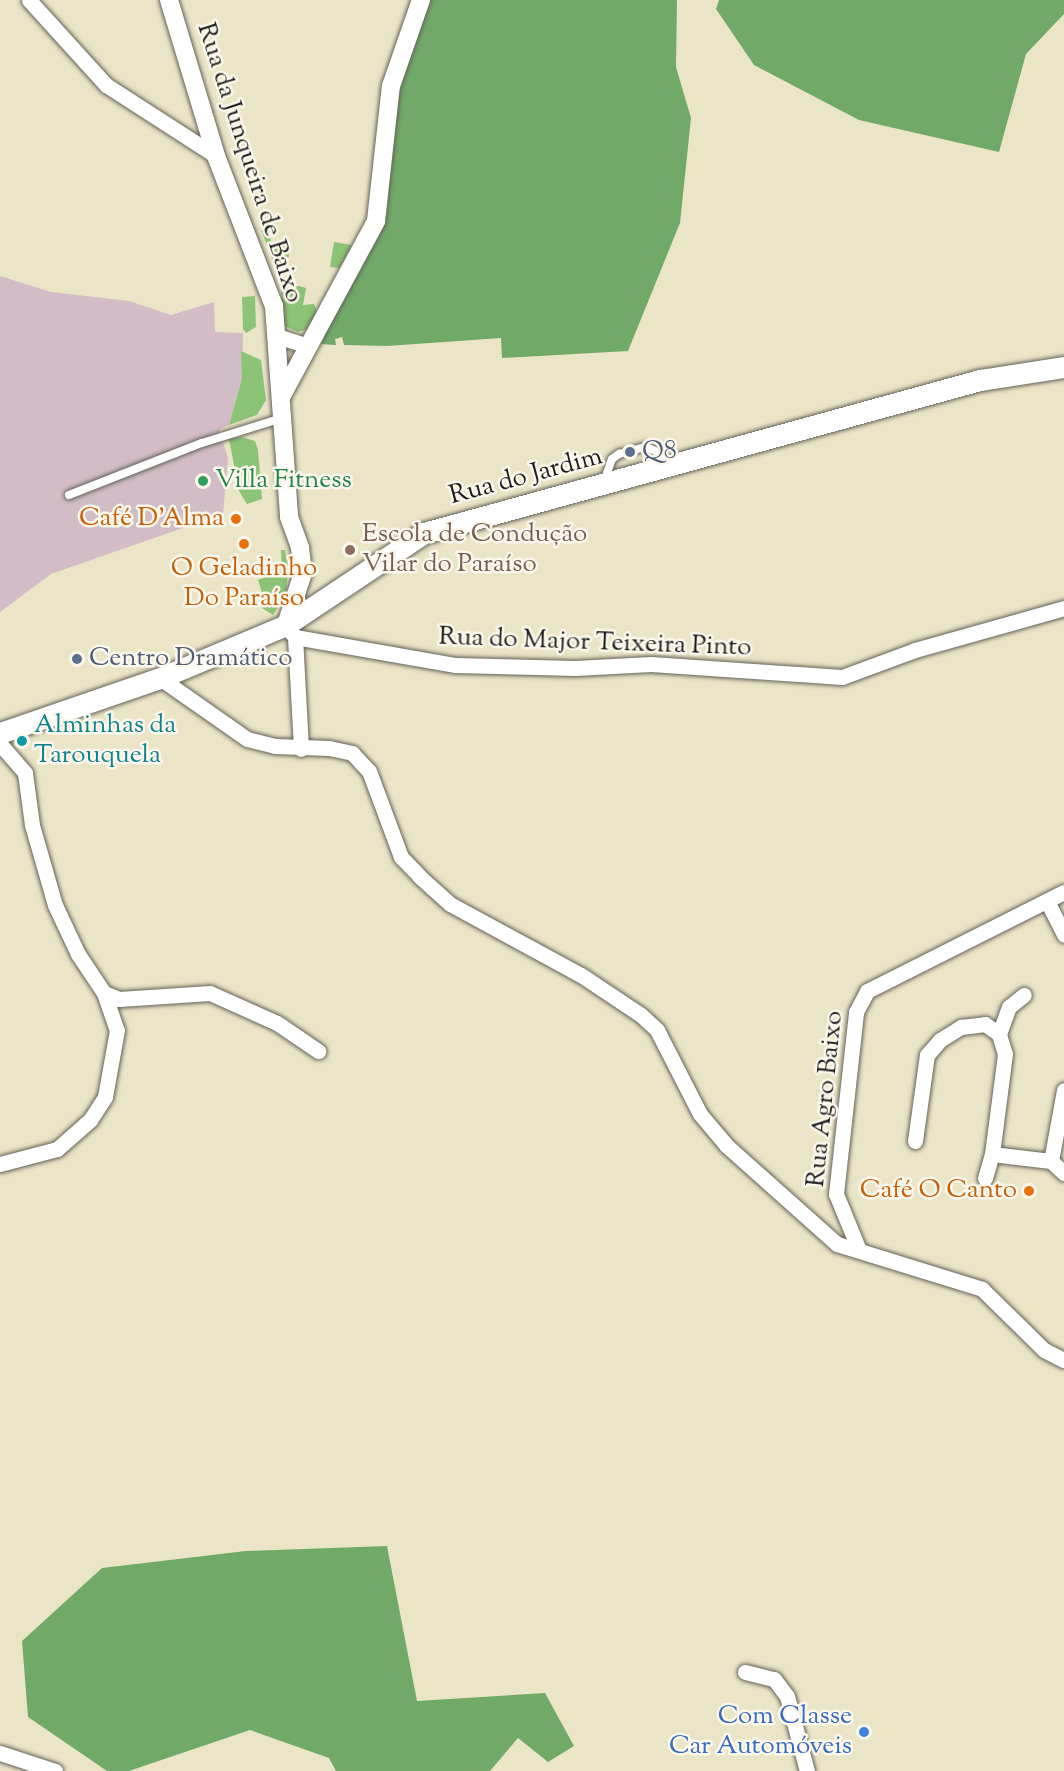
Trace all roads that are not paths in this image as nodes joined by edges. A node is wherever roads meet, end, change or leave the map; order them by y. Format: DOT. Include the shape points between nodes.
graph roads {
  1 [pos="29,0"];
  2 [pos="169,0"];
  3 [pos="421,0"];
  4 [pos="216,156"];
  5 [pos="277,336"];
  6 [pos="307,346"];
  7 [pos="1064,367"];
  8 [pos="280,399"];
  9 [pos="279,419"];
  10 [pos="69,495"];
  11 [pos="1064,608"];
  12 [pos="291,631"];
  13 [pos="160,678"];
  14 [pos="0,733"];
  15 [pos="0,744"];
  16 [pos="301,749"];
  17 [pos="1064,892"];
  18 [pos="1047,901"];
  19 [pos="1064,935"];
  20 [pos="104,993"];
  21 [pos="1024,995"];
  22 [pos="999,1034"];
  23 [pos="318,1051"];
  24 [pos="1064,1089"];
  25 [pos="915,1141"];
  26 [pos="992,1154"];
  27 [pos="1051,1161"];
  28 [pos="0,1164"];
  29 [pos="1064,1173"];
  30 [pos="984,1178"];
  31 [pos="859,1250"];
  32 [pos="1064,1360"];
  33 [pos="746,1672"];
  34 [pos="0,1753"];
  35 [pos="55,1771"];
  36 [pos="807,1771"];
  1 -- 4 [label="street" via="106,85"];
  2 -- 4 [label="street, Rua da Junqueira de Baixo"];
  3 -- 6 [label="street" via="391,86 376,221"];
  4 -- 5 [label="street, Rua da Junqueira de Baixo" via="274,306"];
  5 -- 6 [label="street"];
  5 -- 8 [label="street, Rua da Junqueira de Baixo"];
  6 -- 8 [label="street"];
  7 -- 12 [label="main road, Rua do Jardim" via="980,380 424,533"];
  8 -- 9 [label="street, Rua da Junqueira de Baixo"];
  9 -- 10 [label="lane" via="202,443"];
  9 -- 12 [label="street, Rua da Junqueira de Baixo" via="289,517 300,548 303,573"];
  11 -- 12 [label="street, Rua do Major Teixeira Pinto" via="915,650 842,677 651,664 574,668 456,665"];
  12 -- 13 [label="main road, Rua do Jardim"];
  12 -- 16 [label="street"];
  13 -- 14 [label="main road, Rua do Jardim"];
  13 -- 16 [label="street" via="247,739"];
  15 -- 20 [label="street" via="25,773 32,825 55,905 78,954"];
  16 -- 31 [label="street" via="329,748 352,753 369,771 401,857 420,877 450,904 581,975 657,1030 700,1114 727,1146 837,1244"];
  17 -- 18 [label="street, Rua Agro Baixo"];
  18 -- 19 [label="street"];
  18 -- 31 [label="street, Rua Agro Baixo" via="867,991 856,1012 836,1194"];
  20 -- 23 [label="street" via="119,999 210,993 277,1023"];
  20 -- 28 [label="street" via="117,1030 109,1084 98,1110 57,1149"];
  21 -- 22 [label="street" via="1009,1007"];
  22 -- 25 [label="street" via="985,1024 961,1027 940,1040 927,1055"];
  22 -- 26 [label="street" via="1005,1054"];
  24 -- 27 [label="street"];
  26 -- 27 [label="street"];
  26 -- 30 [label="street"];
  27 -- 29 [label="street"];
  31 -- 32 [label="street" via="982,1289 1044,1350"];
  33 -- 36 [label="street" via="774,1679 787,1696"];
  34 -- 35 [label="street"];
}
